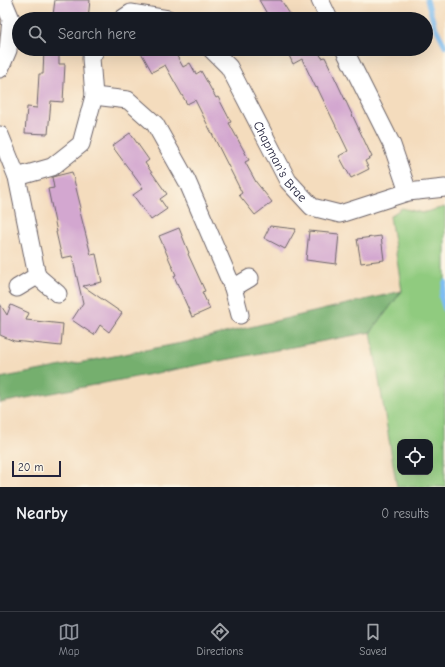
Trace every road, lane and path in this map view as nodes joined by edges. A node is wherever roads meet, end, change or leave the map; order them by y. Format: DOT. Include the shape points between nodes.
graph roads {
  1 [pos="3,0"];
  2 [pos="320,0"];
  3 [pos="326,12"];
  4 [pos="92,56"];
  5 [pos="218,56"];
  6 [pos="348,56"];
  7 [pos="0,69"];
  8 [pos="94,96"];
  9 [pos="0,135"];
  10 [pos="17,177"];
  11 [pos="445,188"];
  12 [pos="408,192"];
  13 [pos="37,276"];
  14 [pos="250,278"];
  15 [pos="17,288"];
  16 [pos="233,288"];
  17 [pos="58,294"];
  18 [pos="240,315"];
  1 -- 7 [label="street" via="12,19 8,50"];
  2 -- 3 [label="street"];
  4 -- 8 [label="street"];
  5 -- 12 [label="street, Chapman's Brae" via="229,67 288,181 312,207 340,214"];
  6 -- 12 [label="street" via="392,145"];
  8 -- 10 [label="street" via="81,144 52,167"];
  8 -- 16 [label="street" via="128,100 155,124 187,181"];
  9 -- 10 [label="street"];
  10 -- 13 [label="street"];
  11 -- 12 [label="street, Chapman's Brae"];
  13 -- 15 [label="street"];
  13 -- 17 [label="street"];
  14 -- 16 [label="street"];
  16 -- 18 [label="street"];
}
